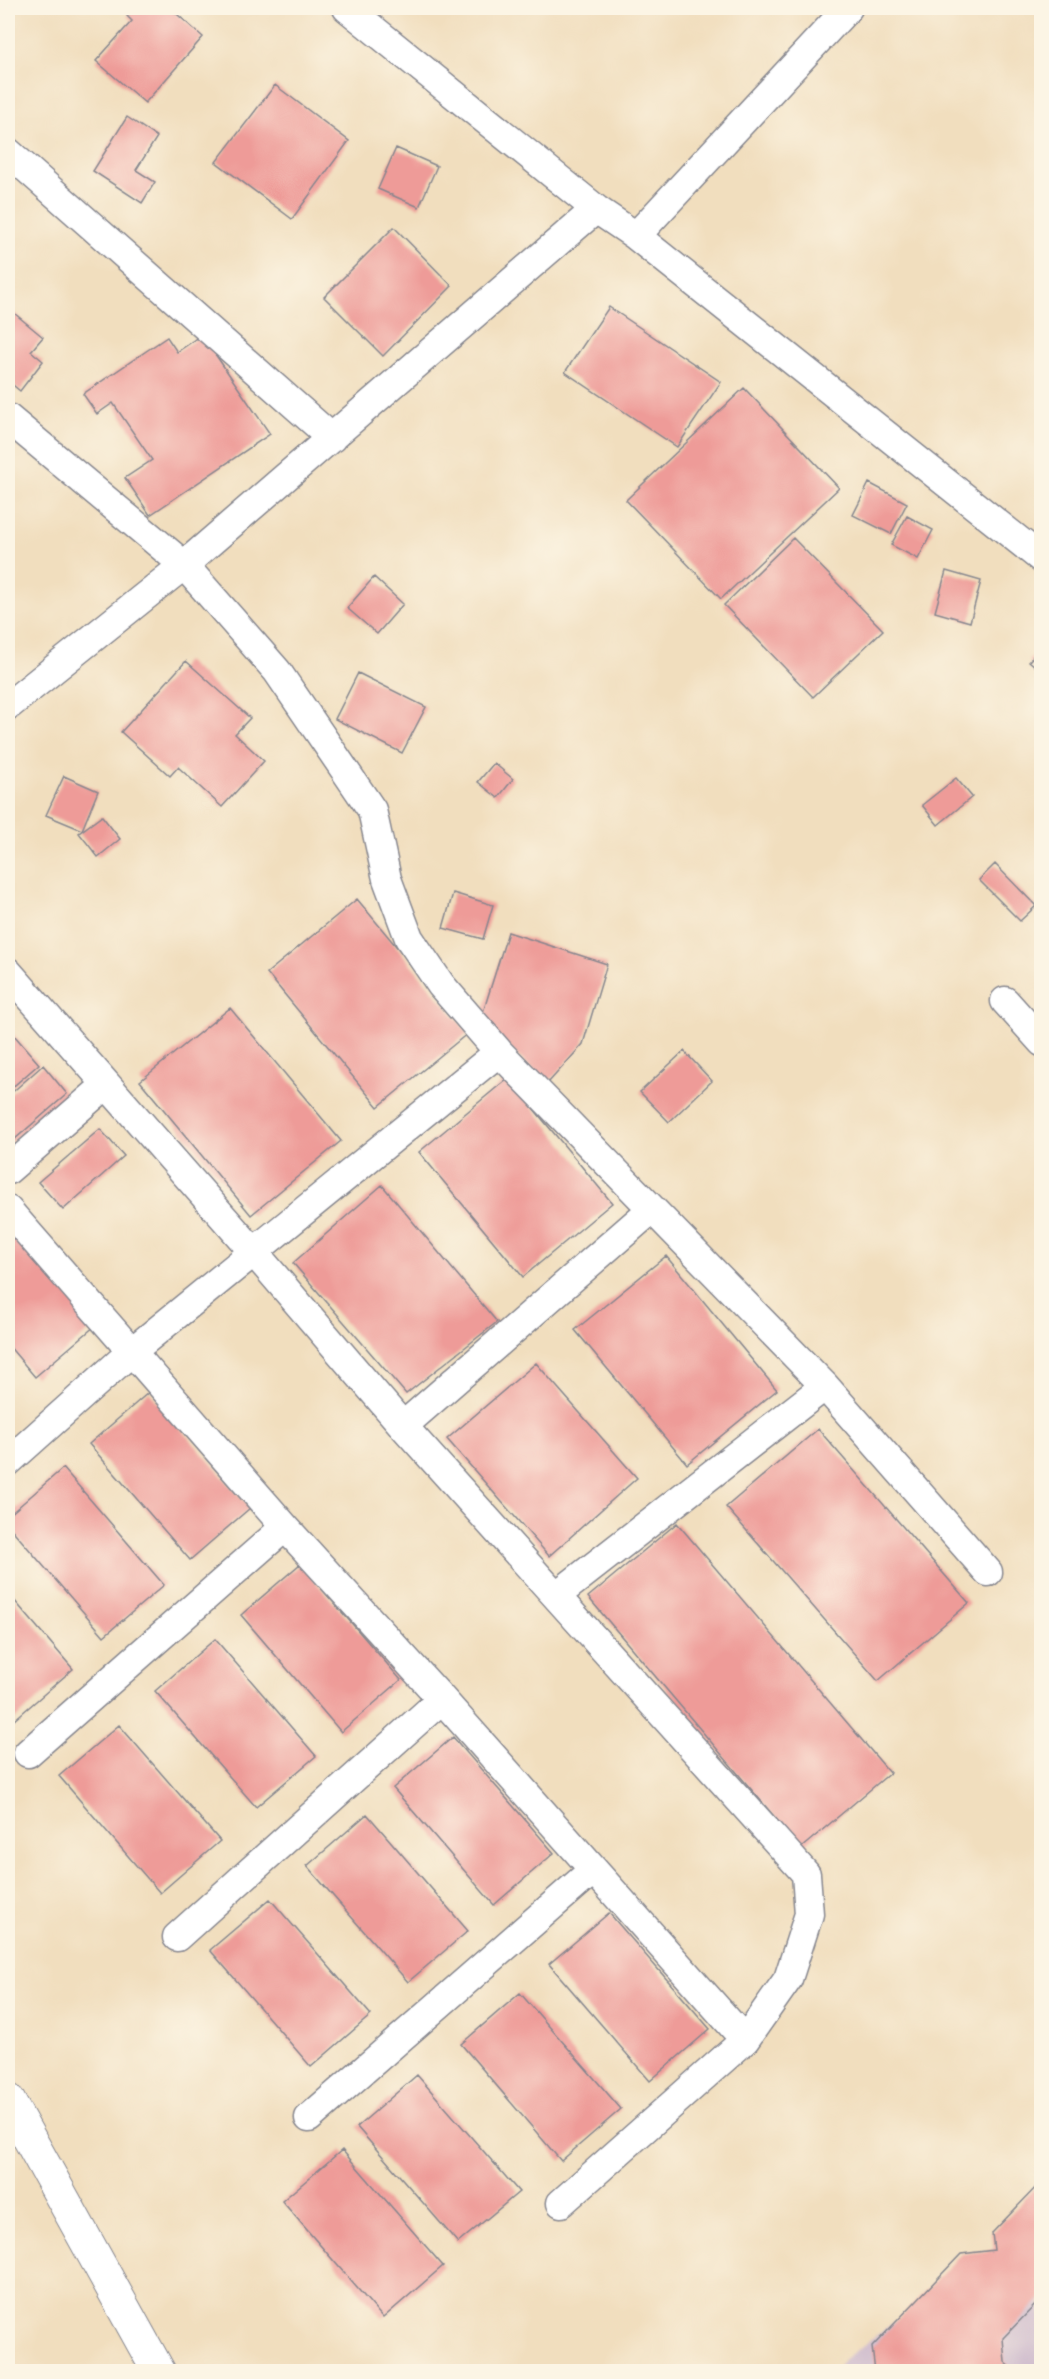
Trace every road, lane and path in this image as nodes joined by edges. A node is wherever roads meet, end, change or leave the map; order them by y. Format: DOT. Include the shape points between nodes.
graph roads {
  1 [pos="347,8"];
  2 [pos="848,8"];
  3 [pos="8,152"];
  4 [pos="596,209"];
  5 [pos="636,236"];
  6 [pos="8,418"];
  7 [pos="332,438"];
  8 [pos="1041,559"];
  9 [pos="184,565"];
  10 [pos="8,706"];
  11 [pos="8,972"];
  12 [pos="1005,1001"];
  13 [pos="1041,1042"];
  14 [pos="499,1052"];
  15 [pos="106,1085"];
  16 [pos="8,1170"];
  17 [pos="652,1209"];
  18 [pos="8,1210"];
  19 [pos="253,1251"];
  20 [pos="131,1352"];
  21 [pos="825,1386"];
  22 [pos="403,1426"];
  23 [pos="8,1462"];
  24 [pos="285,1527"];
  25 [pos="988,1572"];
  26 [pos="557,1595"];
  27 [pos="442,1699"];
  28 [pos="28,1753"];
  29 [pos="592,1871"];
  30 [pos="177,1937"];
  31 [pos="745,2040"];
  32 [pos="8,2100"];
  33 [pos="309,2118"];
  34 [pos="561,2203"];
  35 [pos="159,2372"];
  1 -- 4 [label="street"];
  2 -- 5 [label="street"];
  3 -- 7 [label="street"];
  4 -- 5 [label="street"];
  4 -- 7 [label="street"];
  5 -- 8 [label="street"];
  6 -- 9 [label="street"];
  7 -- 9 [label="street"];
  9 -- 10 [label="street"];
  9 -- 14 [label="street" via="277,671 372,810 387,879 409,938 441,985"];
  11 -- 15 [label="street"];
  12 -- 13 [label="street"];
  14 -- 17 [label="street"];
  14 -- 19 [label="street"];
  15 -- 16 [label="street"];
  15 -- 19 [label="street"];
  17 -- 21 [label="street"];
  17 -- 22 [label="street"];
  18 -- 20 [label="street"];
  19 -- 20 [label="street"];
  19 -- 22 [label="street"];
  20 -- 23 [label="street"];
  20 -- 24 [label="street"];
  21 -- 25 [label="street"];
  21 -- 26 [label="street"];
  22 -- 26 [label="street"];
  24 -- 27 [label="street"];
  24 -- 28 [label="street"];
  26 -- 31 [label="street" via="806,1874 809,1914 788,1979"];
  27 -- 29 [label="street"];
  27 -- 30 [label="street"];
  29 -- 31 [label="street"];
  29 -- 33 [label="street"];
  31 -- 34 [label="street"];
  32 -- 35 [label="street"];
}
